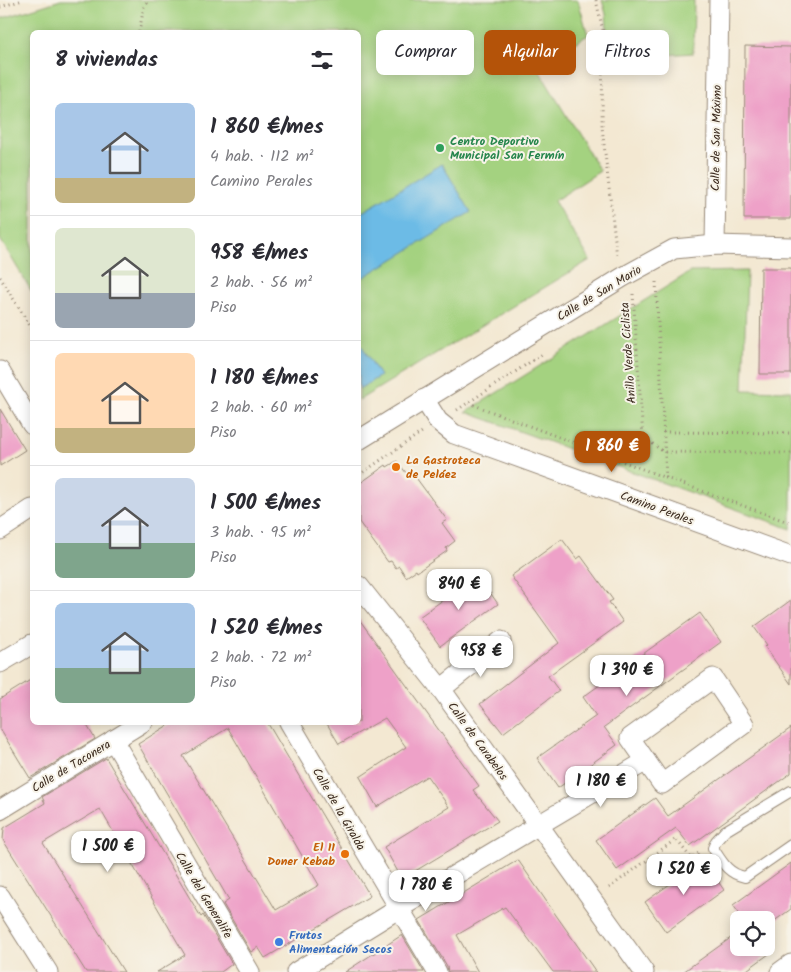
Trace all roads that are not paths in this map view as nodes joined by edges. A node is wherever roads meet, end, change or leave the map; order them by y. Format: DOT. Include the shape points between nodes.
graph roads {
  1 [pos="719,0"];
  2 [pos="715,245"];
  3 [pos="791,247"];
  4 [pos="0,371"];
  5 [pos="424,399"];
  6 [pos="30,422"];
  7 [pos="361,439"];
  8 [pos="30,510"];
  9 [pos="0,530"];
  10 [pos="791,556"];
  11 [pos="361,590"];
  12 [pos="501,641"];
  13 [pos="30,645"];
  14 [pos="0,664"];
  15 [pos="441,689"];
  16 [pos="137,725"];
  17 [pos="291,725"];
  18 [pos="113,740"];
  19 [pos="646,761"];
  20 [pos="791,791"];
  21 [pos="0,810"];
  22 [pos="539,826"];
  23 [pos="791,845"];
  24 [pos="0,896"];
  25 [pos="398,909"];
  26 [pos="791,964"];
  27 [pos="48,972"];
  28 [pos="250,972"];
  29 [pos="296,972"];
  30 [pos="437,972"];
  31 [pos="644,972"];
  32 [pos="780,972"];
  1 -- 2 [label="street, Calle de San Máximo"];
  2 -- 3 [label="street, Calle de San Mario"];
  2 -- 5 [label="street, Calle de San Mario" via="674,249"];
  4 -- 6 [label="street"];
  5 -- 7 [label="street, Calle de San Mario"];
  5 -- 10 [label="street, Camino Perales" via="438,421 454,434"];
  8 -- 9 [label="street"];
  11 -- 15 [label="street, Calle de Carabelos"];
  12 -- 15 [label="street"];
  13 -- 14 [label="street"];
  15 -- 22 [label="street, Calle de Carabelos"];
  16 -- 18 [label="street, Calle de Taconera"];
  17 -- 25 [label="street, Calle de la Giralda"];
  18 -- 21 [label="street, Calle de Taconera"];
  18 -- 28 [label="street, Calle del Generalife"];
  19 -- 19 [label="street" via="662,784 744,724 713,678 630,738"];
  19 -- 22 [label="street"];
  20 -- 23 [label="lane" via="726,831 713,848 726,868 745,877"];
  22 -- 25 [label="street"];
  22 -- 31 [label="street, Calle de Carabelos"];
  24 -- 27 [label="street"];
  25 -- 29 [label="street"];
  25 -- 30 [label="street, Calle de la Giralda"];
  26 -- 32 [label="street"];
}
